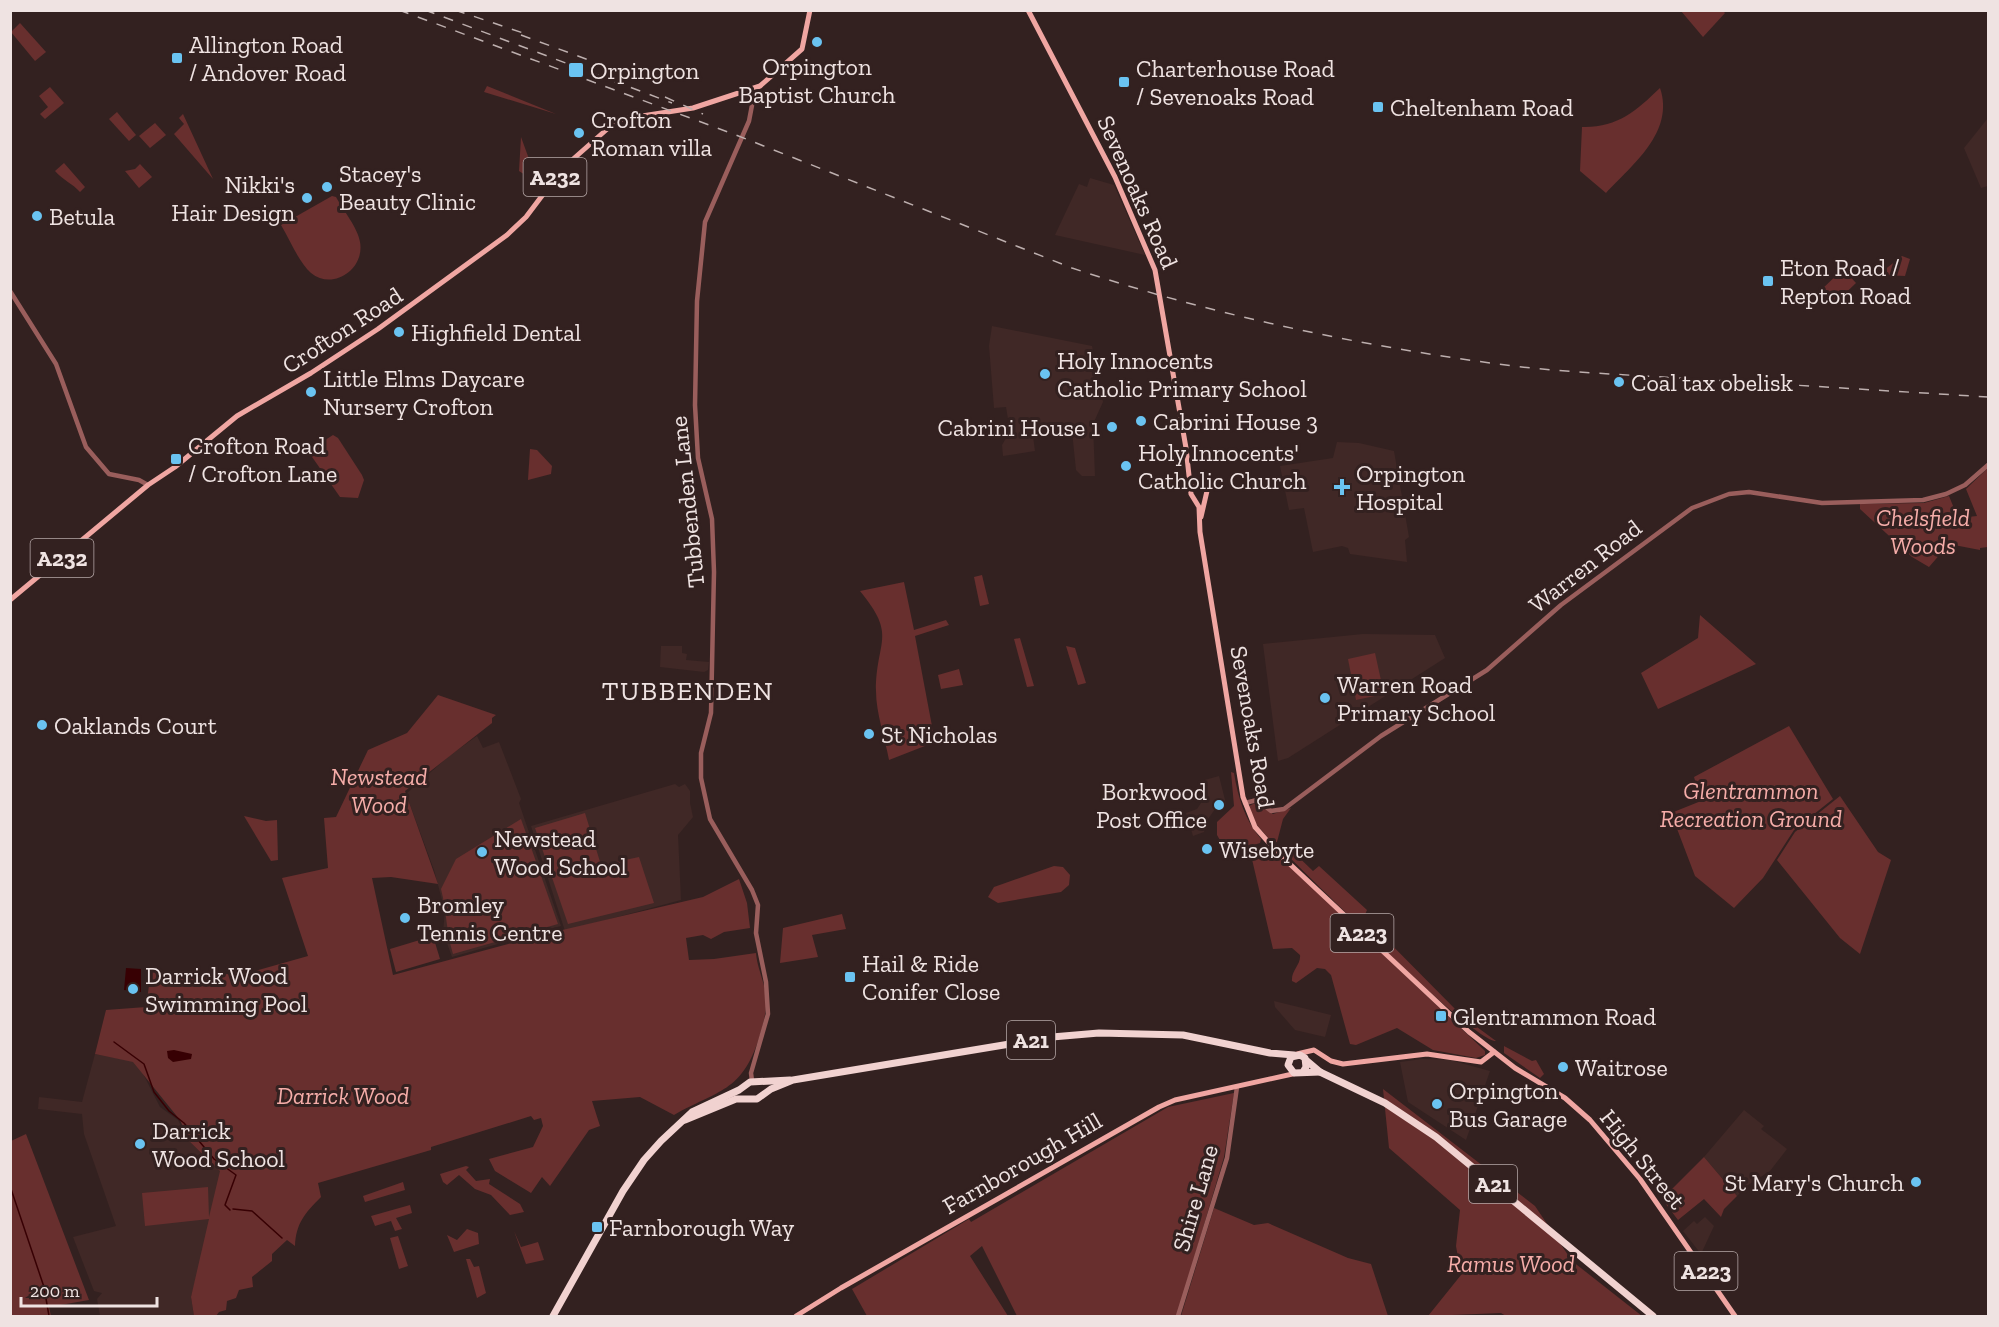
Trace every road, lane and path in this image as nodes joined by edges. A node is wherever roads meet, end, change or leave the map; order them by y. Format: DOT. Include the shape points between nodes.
graph roads {
  1 [pos="810,10"];
  2 [pos="1028,10"];
  3 [pos="752,90"];
  4 [pos="10,291"];
  5 [pos="1989,465"];
  6 [pos="1190,471"];
  7 [pos="1200,484"];
  8 [pos="148,485"];
  9 [pos="1192,488"];
  10 [pos="1206,496"];
  11 [pos="1194,498"];
  12 [pos="1200,522"];
  13 [pos="10,600"];
  14 [pos="1245,803"];
  15 [pos="1310,1050"];
  16 [pos="1494,1052"];
  17 [pos="1270,1053"];
  18 [pos="1295,1055"];
  19 [pos="1306,1060"];
  20 [pos="1289,1067"];
  21 [pos="1320,1072"];
  22 [pos="1300,1073"];
  23 [pos="1280,1077"];
  24 [pos="793,1080"];
  25 [pos="756,1082"];
  26 [pos="746,1086"];
  27 [pos="1237,1087"];
  28 [pos="763,1093"];
  29 [pos="748,1098"];
  30 [pos="685,1120"];
  31 [pos="553,1317"];
  32 [pos="796,1317"];
  33 [pos="1178,1317"];
  34 [pos="1653,1317"];
  35 [pos="1735,1317"];
  1 -- 3 [label="main road, A232" via="801,51"];
  2 -- 6 [label="main road, Sevenoaks Road / A223" via="1080,106 1157,277"];
  3 -- 8 [label="main road, Crofton Road / A232" via="693,108 617,121 563,168 526,217 507,235 369,335 237,416"];
  3 -- 25 [label="street, Tubbenden Lane" via="747,127 705,222 697,301 695,405 698,458 712,519 714,572 711,713 701,753 701,778 710,819 758,904 756,933 768,1014 751,1073"];
  4 -- 8 [label="street" via="58,369 86,447 109,474"];
  5 -- 14 [label="street, Warren Road" via="1965,485 1923,500 1822,503 1749,492 1700,504 1561,605 1487,670 1381,736 1284,809 1271,811 1257,800"];
  6 -- 7 [label="main road, Sevenoaks Road / A223"];
  6 -- 9 [label="main road, Sevenoaks Road / A223"];
  7 -- 9 [label="main road"];
  7 -- 10 [label="main road, A223" via="1206,488"];
  8 -- 13 [label="main road, Crofton Road / A232"];
  9 -- 11 [label="main road, A223"];
  10 -- 11 [label="main road"];
  10 -- 12 [label="main road, Sevenoaks Road / A223"];
  11 -- 12 [label="main road, Sevenoaks Road / A223"];
  12 -- 14 [label="main road, Sevenoaks Road / A223"];
  14 -- 16 [label="main road, Sevenoaks Road / A223" via="1255,827 1277,852 1421,989"];
  15 -- 16 [label="main road" via="1347,1064 1427,1054 1481,1062"];
  15 -- 18 [label="main road"];
  15 -- 19 [label="main road"];
  16 -- 35 [label="main road, High Street / A223" via="1568,1100 1618,1151"];
  17 -- 18 [label="highway, A21"];
  17 -- 20 [label="highway, A21"];
  17 -- 24 [label="highway, A21" via="1183,1035 1087,1033"];
  18 -- 19 [label="highway"];
  18 -- 20 [label="highway"];
  19 -- 21 [label="highway, A21"];
  19 -- 22 [label="highway"];
  20 -- 22 [label="highway"];
  20 -- 23 [label="main road"];
  21 -- 22 [label="highway, A21"];
  21 -- 34 [label="highway, A21" via="1378,1099 1426,1130"];
  22 -- 23 [label="main road, Farnborough Hill"];
  23 -- 27 [label="main road, Farnborough Hill"];
  24 -- 25 [label="highway, A21"];
  24 -- 28 [label="highway, A21"];
  25 -- 26 [label="highway"];
  25 -- 28 [label="highway"];
  26 -- 29 [label="highway"];
  26 -- 30 [label="highway" via="705,1104"];
  27 -- 32 [label="main road, Farnborough Hill" via="1175,1100 1149,1112"];
  27 -- 33 [label="street, Shire Lane" via="1227,1158"];
  28 -- 29 [label="highway" via="757,1099"];
  29 -- 30 [label="highway" via="724,1103"];
  30 -- 31 [label="highway" via="655,1146 634,1173"];
}
